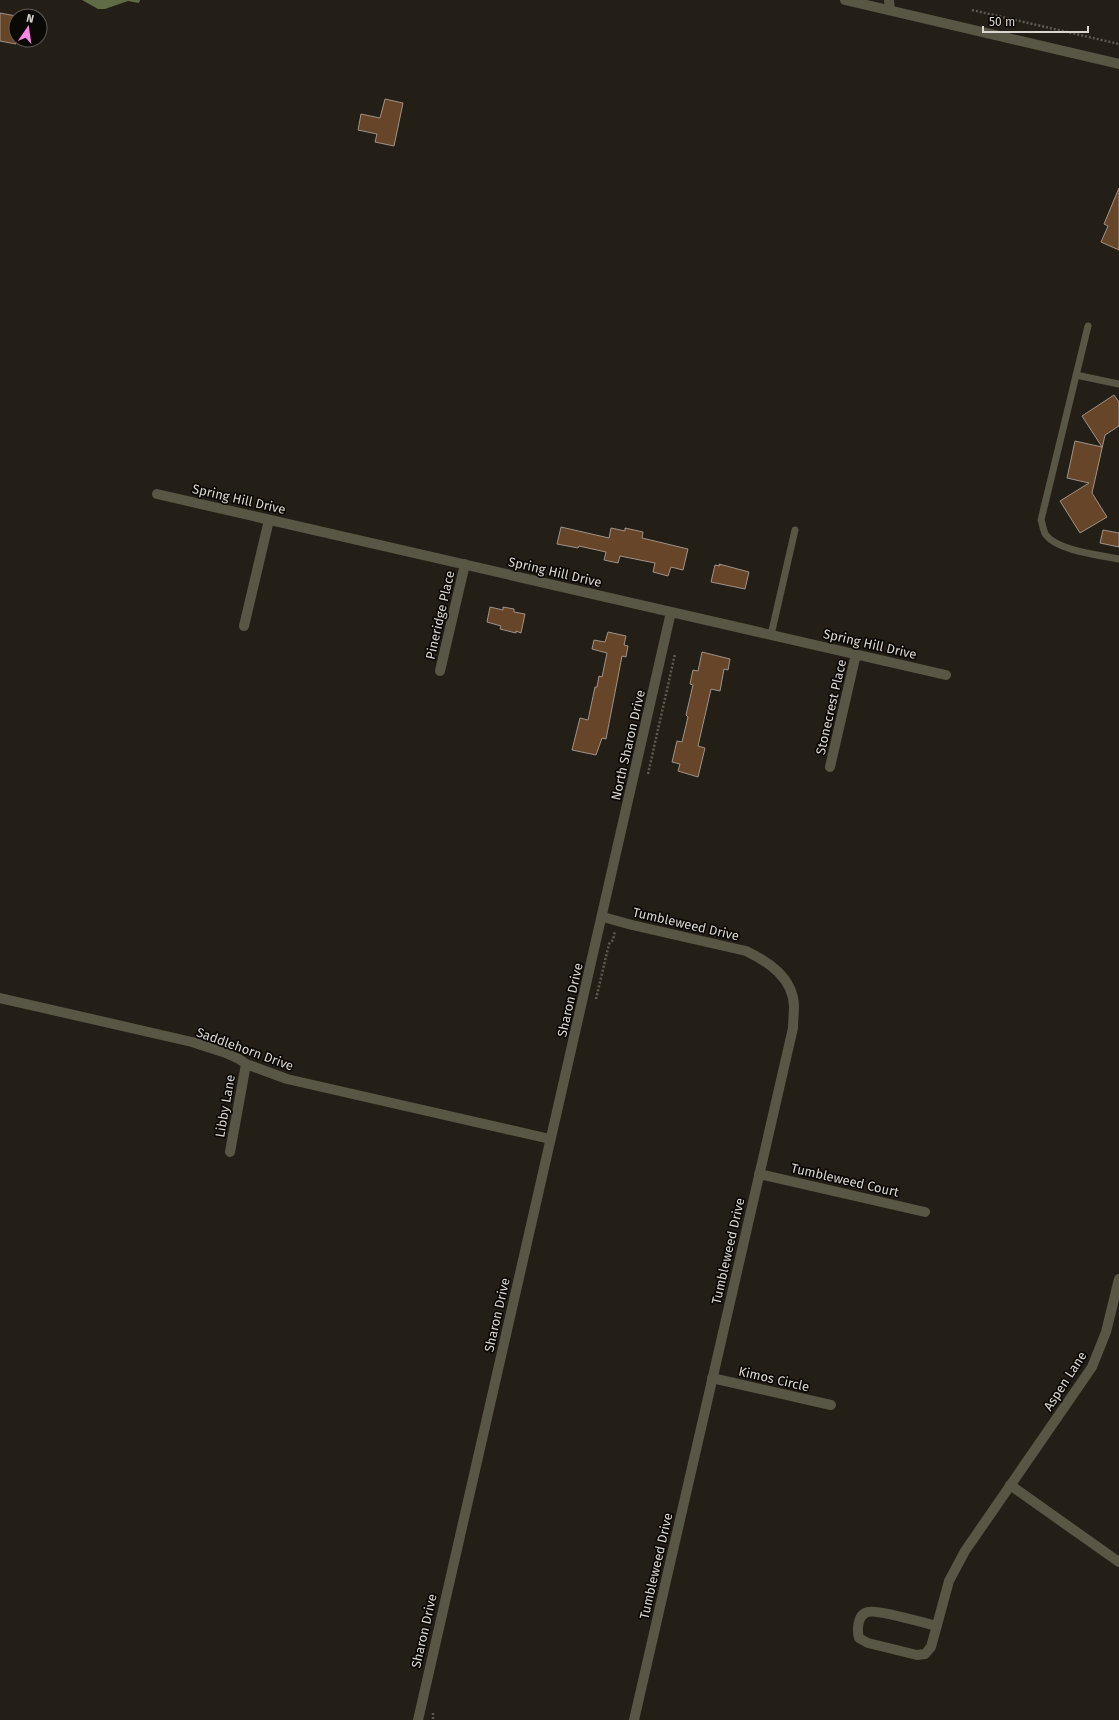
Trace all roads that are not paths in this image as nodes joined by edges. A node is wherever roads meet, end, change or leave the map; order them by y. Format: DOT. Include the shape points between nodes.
graph roads {
  1 [pos="845,0"];
  2 [pos="890,5"];
  3 [pos="1119,64"];
  4 [pos="1088,326"];
  5 [pos="1076,375"];
  6 [pos="1119,384"];
  7 [pos="157,494"];
  8 [pos="269,520"];
  9 [pos="795,530"];
  10 [pos="1119,559"];
  11 [pos="465,564"];
  12 [pos="671,612"];
  13 [pos="244,626"];
  14 [pos="771,635"];
  15 [pos="856,654"];
  16 [pos="440,671"];
  17 [pos="946,675"];
  18 [pos="830,767"];
  19 [pos="603,917"];
  20 [pos="0,998"];
  21 [pos="246,1064"];
  22 [pos="550,1139"];
  23 [pos="230,1152"];
  24 [pos="759,1174"];
  25 [pos="925,1212"];
  26 [pos="1119,1279"];
  27 [pos="712,1378"];
  28 [pos="831,1405"];
  29 [pos="1010,1485"];
  30 [pos="1119,1562"];
  31 [pos="937,1626"];
  32 [pos="418,1720"];
  33 [pos="634,1720"];
  1 -- 2 [label="street"];
  2 -- 3 [label="street"];
  4 -- 5 [label="lane"];
  5 -- 6 [label="lane"];
  5 -- 10 [label="lane" via="1041,520 1045,534 1051,540 1068,548"];
  7 -- 8 [label="street, Spring Hill Drive"];
  8 -- 11 [label="street, Spring Hill Drive"];
  8 -- 13 [label="street"];
  9 -- 14 [label="lane"];
  11 -- 12 [label="street, Spring Hill Drive"];
  11 -- 16 [label="street, Pineridge Place"];
  12 -- 14 [label="street, Spring Hill Drive"];
  12 -- 19 [label="street, North Sharon Drive"];
  14 -- 15 [label="street, Spring Hill Drive"];
  15 -- 17 [label="street, Spring Hill Drive"];
  15 -- 18 [label="street, Stonecrest Place"];
  19 -- 22 [label="street, Sharon Drive"];
  19 -- 24 [label="street, Tumbleweed Drive" via="746,951 764,959 788,985 794,1007 792,1028"];
  20 -- 21 [label="street, Saddlehorn Drive" via="192,1042 226,1053"];
  21 -- 22 [label="street, Saddlehorn Drive" via="287,1079"];
  21 -- 23 [label="street, Libby Lane"];
  22 -- 32 [label="street, Sharon Drive"];
  24 -- 25 [label="street, Tumbleweed Court"];
  24 -- 27 [label="street, Tumbleweed Drive"];
  26 -- 29 [label="street, Aspen Lane" via="1106,1332 1092,1367"];
  27 -- 28 [label="street, Kimos Circle"];
  27 -- 33 [label="street, Tumbleweed Drive"];
  29 -- 30 [label="street"];
  29 -- 31 [label="street, Aspen Lane" via="965,1551 949,1581"];
  31 -- 31 [label="street, Aspen Lane" via="932,1647 925,1654 918,1655 868,1643 859,1638 857,1631 862,1616 867,1612 878,1612"];
}
